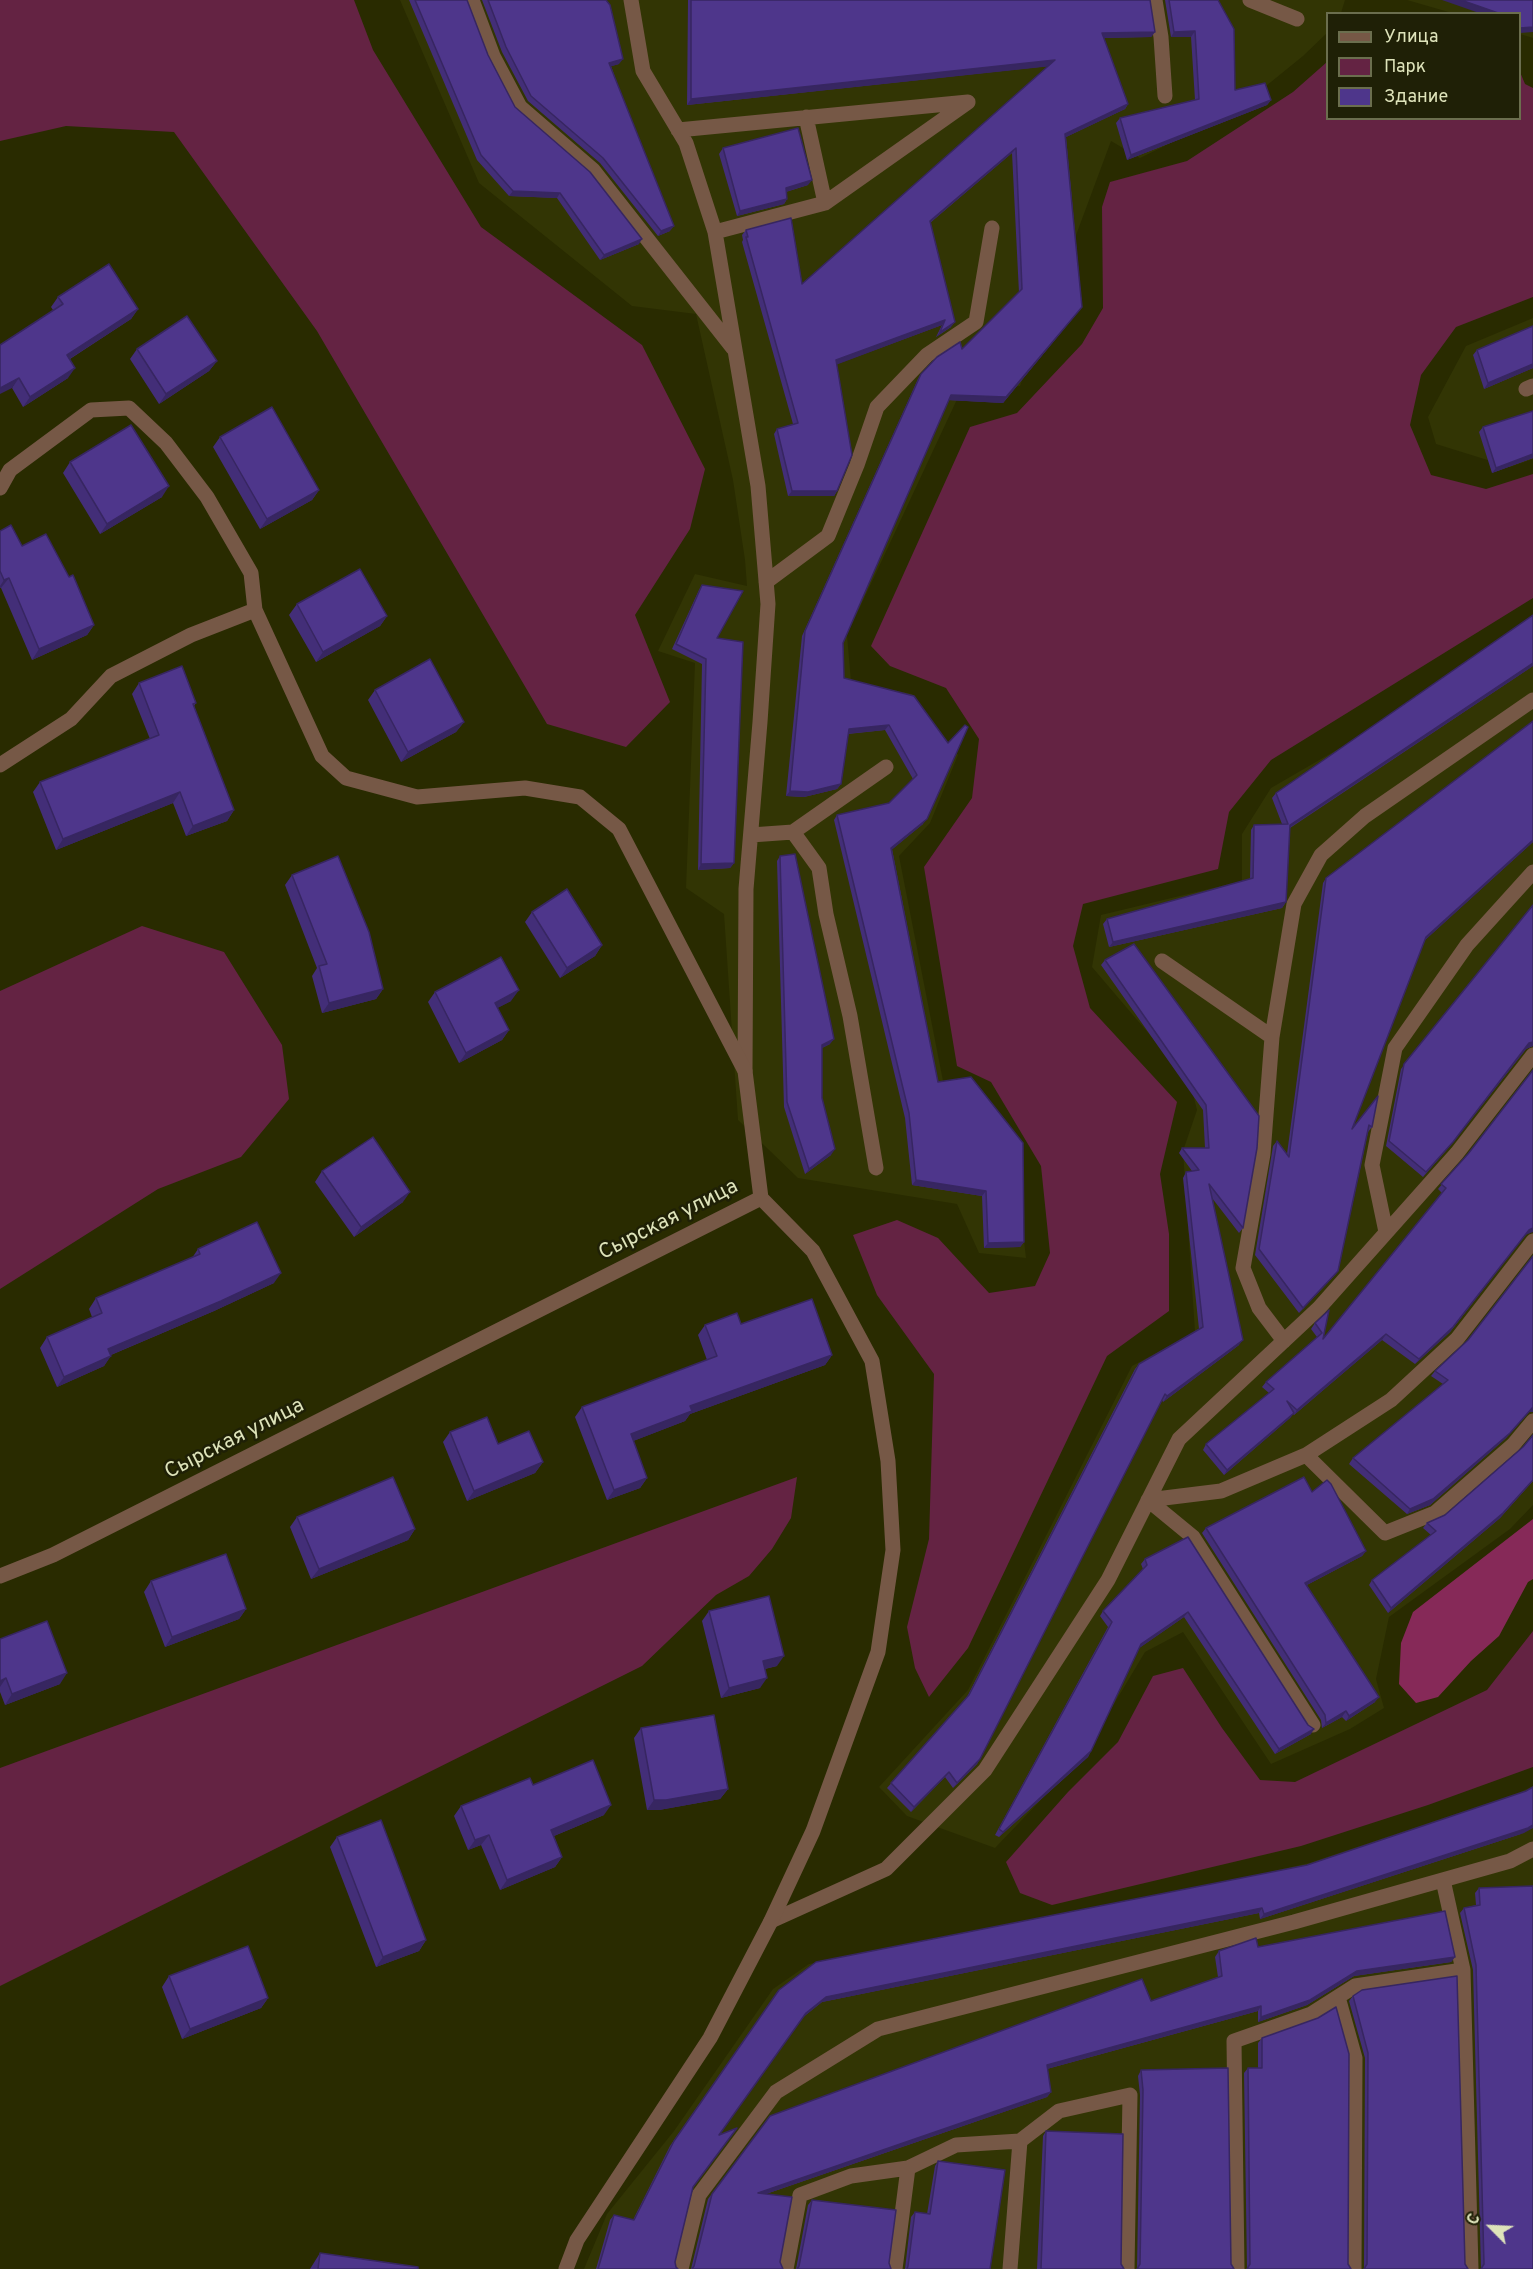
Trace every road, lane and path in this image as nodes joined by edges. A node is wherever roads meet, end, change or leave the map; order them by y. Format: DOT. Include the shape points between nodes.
graph roads {
  1 [pos="472,0"];
  2 [pos="631,0"];
  3 [pos="1155,0"];
  4 [pos="1250,0"];
  5 [pos="1297,19"];
  6 [pos="1165,96"];
  7 [pos="806,117"];
  8 [pos="678,130"];
  9 [pos="825,203"];
  10 [pos="992,228"];
  11 [pos="715,232"];
  12 [pos="735,350"];
  13 [pos="0,488"];
  14 [pos="766,582"];
  15 [pos="255,610"];
  16 [pos="1533,700"];
  17 [pos="0,765"];
  18 [pos="886,767"];
  19 [pos="793,832"];
  20 [pos="751,835"];
  21 [pos="1533,872"];
  22 [pos="1162,961"];
  23 [pos="1272,1037"];
  24 [pos="1533,1055"];
  25 [pos="745,1071"];
  26 [pos="876,1168"];
  27 [pos="761,1198"];
  28 [pos="1386,1232"];
  29 [pos="1533,1241"];
  30 [pos="1284,1341"];
  31 [pos="1533,1421"];
  32 [pos="1306,1455"];
  33 [pos="1148,1500"];
  34 [pos="0,1576"];
  35 [pos="1313,1725"];
  36 [pos="1533,1849"];
  37 [pos="1443,1880"];
  38 [pos="771,1921"];
  39 [pos="1463,1970"];
  40 [pos="1338,1997"];
  41 [pos="1020,2141"];
  42 [pos="908,2168"];
  43 [pos="566,2269"];
  44 [pos="681,2269"];
  45 [pos="786,2269"];
  46 [pos="895,2269"];
  47 [pos="1010,2269"];
  48 [pos="1127,2269"];
  49 [pos="1238,2269"];
  50 [pos="1354,2269"];
  51 [pos="1471,2269"];
  1 -- 12 [label="street" via="493,56 520,106 593,170"];
  2 -- 8 [label="street" via="643,70"];
  3 -- 6 [label="street"];
  4 -- 5 [label="street"];
  7 -- 8 [label="street"];
  7 -- 9 [label="street"];
  7 -- 9 [label="street" via="968,102"];
  8 -- 11 [label="street" via="686,143"];
  9 -- 11 [label="street"];
  10 -- 14 [label="street" via="976,322 927,355 877,406 858,465 828,536"];
  11 -- 12 [label="street"];
  12 -- 14 [label="street" via="758,486"];
  13 -- 15 [label="street, Сырская улица" via="10,470 91,410 129,408 166,444 207,497 251,573"];
  14 -- 20 [label="street" via="768,604"];
  15 -- 17 [label="street" via="191,635 111,676 71,719"];
  15 -- 25 [label="street, Сырская улица" via="322,756 345,778 417,797 525,788 580,797 619,829"];
  16 -- 23 [label="street" via="1365,816 1321,855 1294,904"];
  18 -- 19 [label="street"];
  19 -- 20 [label="street"];
  19 -- 26 [label="street" via="819,868"];
  20 -- 25 [label="street" via="746,889"];
  21 -- 28 [label="street" via="1467,945 1395,1048 1372,1166"];
  22 -- 23 [label="street"];
  23 -- 30 [label="street" via="1263,1154 1243,1268 1259,1308"];
  24 -- 28 [label="street" via="1457,1153"];
  25 -- 27 [label="street, Сырская улица"];
  27 -- 34 [label="street, Сырская улица" via="53,1555"];
  27 -- 38 [label="street" via="813,1251 872,1361 888,1461 893,1551 878,1652 813,1831"];
  28 -- 30 [label="street" via="1319,1308"];
  29 -- 32 [label="street" via="1457,1339 1391,1400"];
  30 -- 33 [label="street" via="1179,1439"];
  31 -- 32 [label="street" via="1513,1445 1435,1513 1385,1533"];
  32 -- 33 [label="street" via="1221,1491"];
  33 -- 35 [label="street" via="1192,1537"];
  33 -- 38 [label="street" via="1108,1580 985,1770 886,1869"];
  36 -- 37 [label="street" via="1510,1861"];
  37 -- 39 [label="street"];
  37 -- 44 [label="street" via="878,2029 776,2092 699,2195"];
  38 -- 43 [label="street" via="710,2038 576,2240"];
  39 -- 40 [label="street" via="1355,1986"];
  39 -- 51 [label="street"];
  40 -- 49 [label="street" via="1311,2014 1234,2041"];
  40 -- 50 [label="street" via="1355,2058"];
  41 -- 42 [label="street" via="956,2145"];
  41 -- 47 [label="street"];
  41 -- 48 [label="street" via="1059,2111 1130,2095"];
  42 -- 45 [label="street" via="851,2176 800,2195"];
  42 -- 46 [label="street"];
}
